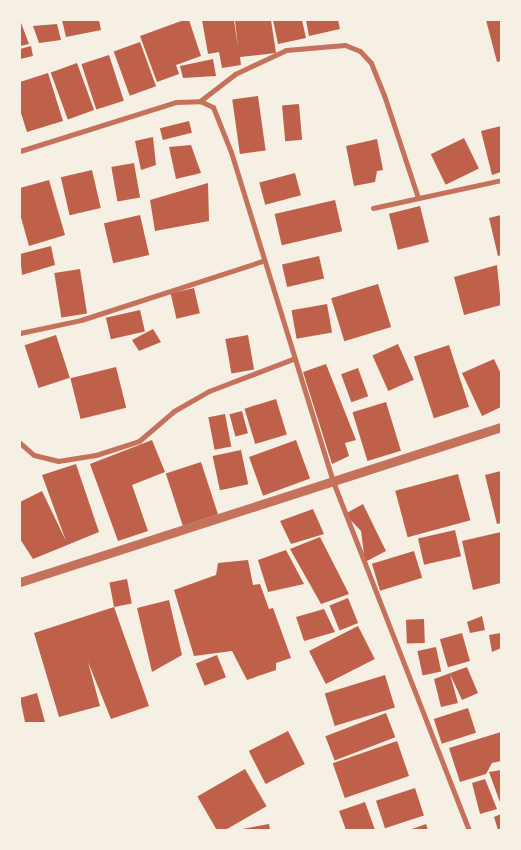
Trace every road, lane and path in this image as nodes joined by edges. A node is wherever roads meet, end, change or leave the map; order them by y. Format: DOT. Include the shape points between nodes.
graph roads {
  1 [pos="200,101"];
  2 [pos="20,151"];
  3 [pos="501,180"];
  4 [pos="418,198"];
  5 [pos="373,208"];
  6 [pos="264,261"];
  7 [pos="20,333"];
  8 [pos="293,359"];
  9 [pos="501,427"];
  10 [pos="20,443"];
  11 [pos="332,479"];
  12 [pos="20,582"];
  13 [pos="469,830"];
  1 -- 2 [label="street" via="129,114"];
  1 -- 4 [label="street" via="235,74 286,50 345,45 360,52 371,63"];
  1 -- 6 [label="street" via="219,117"];
  3 -- 4 [label="street"];
  4 -- 5 [label="street"];
  6 -- 7 [label="street" via="81,320"];
  6 -- 8 [label="street"];
  8 -- 10 [label="street" via="209,391 174,411 139,440 96,455 58,461 34,455"];
  8 -- 11 [label="street"];
  9 -- 11 [label="street"];
  11 -- 12 [label="street"];
  11 -- 13 [label="street"];
}
